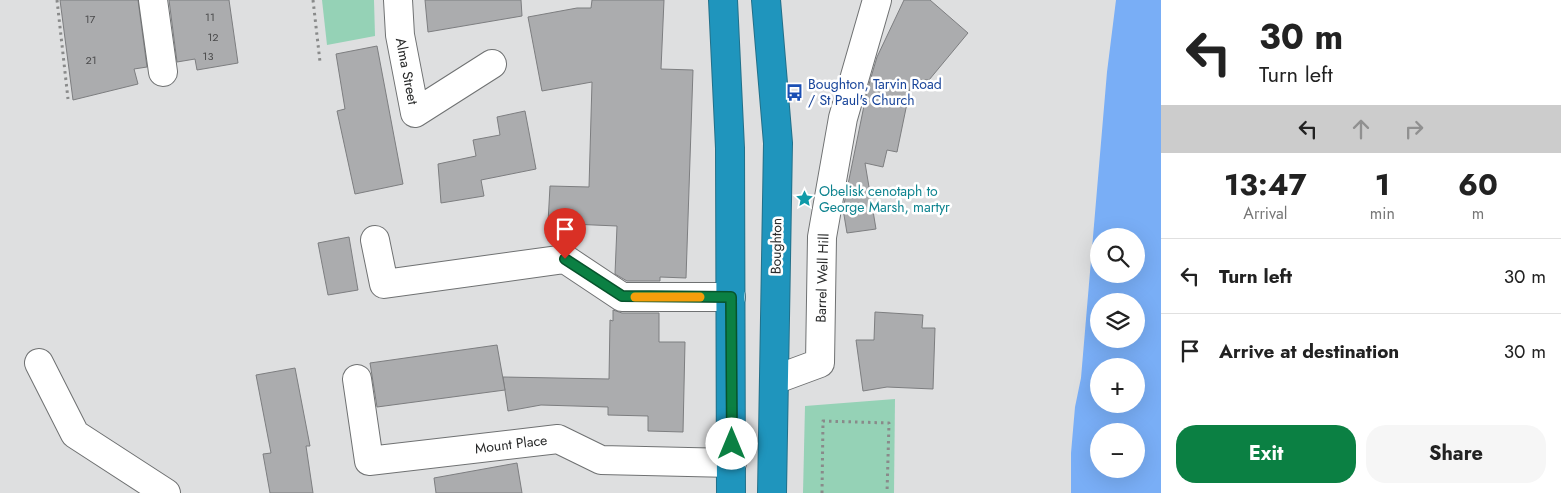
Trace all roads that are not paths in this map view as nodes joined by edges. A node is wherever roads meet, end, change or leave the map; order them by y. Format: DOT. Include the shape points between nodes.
graph roads {
  1 [pos="153,0"];
  2 [pos="398,0"];
  3 [pos="723,0"];
  4 [pos="766,0"];
  5 [pos="877,0"];
  6 [pos="492,64"];
  7 [pos="162,72"];
  8 [pos="376,240"];
  9 [pos="731,297"];
  10 [pos="39,363"];
  11 [pos="357,379"];
  12 [pos="774,380"];
  13 [pos="732,463"];
  14 [pos="166,493"];
  15 [pos="731,493"];
  16 [pos="772,493"];
  1 -- 7 [label="street"];
  2 -- 6 [label="street, Alma Street" via="400,35 416,113"];
  3 -- 9 [label="highway" via="730,148"];
  4 -- 12 [label="highway, Boughton" via="778,143"];
  5 -- 12 [label="street, Barrel Well Hill" via="843,118 822,237 820,364"];
  8 -- 9 [label="street" via="384,284 565,259 622,296"];
  9 -- 13 [label="highway"];
  10 -- 14 [label="street" via="75,434"];
  11 -- 13 [label="street, Mount Place" via="369,461 558,439 601,460"];
  12 -- 16 [label="highway, Boughton"];
  13 -- 15 [label="highway"];
}
